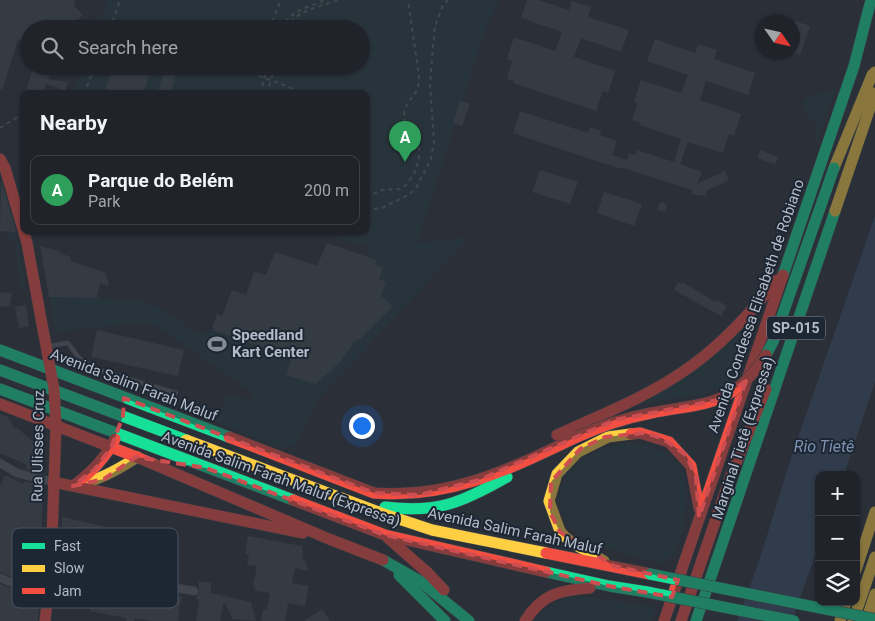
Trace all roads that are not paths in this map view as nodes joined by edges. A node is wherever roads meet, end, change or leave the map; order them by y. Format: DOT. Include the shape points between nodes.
graph roads {
  1 [pos="871,0"];
  2 [pos="875,72"];
  3 [pos="875,93"];
  4 [pos="0,158"];
  5 [pos="20,218"];
  6 [pos="25,235"];
  7 [pos="785,270"];
  8 [pos="790,344"];
  9 [pos="47,347"];
  10 [pos="0,350"];
  11 [pos="0,370"];
  12 [pos="51,370"];
  13 [pos="0,389"];
  14 [pos="54,390"];
  15 [pos="176,393"];
  16 [pos="124,398"];
  17 [pos="0,404"];
  18 [pos="56,410"];
  19 [pos="123,416"];
  20 [pos="186,422"];
  21 [pos="56,426"];
  22 [pos="117,434"];
  23 [pos="565,443"];
  24 [pos="111,448"];
  25 [pos="219,452"];
  26 [pos="138,457"];
  27 [pos="0,463"];
  28 [pos="54,465"];
  29 [pos="206,468"];
  30 [pos="53,482"];
  31 [pos="69,485"];
  32 [pos="448,487"];
  33 [pos="52,494"];
  34 [pos="344,499"];
  35 [pos="875,512"];
  36 [pos="699,517"];
  37 [pos="52,528"];
  38 [pos="385,535"];
  39 [pos="329,539"];
  40 [pos="875,557"];
  41 [pos="386,561"];
  42 [pos="859,561"];
  43 [pos="614,566"];
  44 [pos="0,578"];
  45 [pos="12,583"];
  46 [pos="609,586"];
  47 [pos="178,588"];
  48 [pos="194,591"];
  49 [pos="875,594"];
  50 [pos="845,606"];
  51 [pos="47,608"];
  52 [pos="875,619"];
  53 [pos="45,621"];
  54 [pos="445,621"];
  55 [pos="470,621"];
  56 [pos="525,621"];
  57 [pos="664,621"];
  58 [pos="681,621"];
  59 [pos="696,621"];
  60 [pos="794,621"];
  61 [pos="840,621"];
  62 [pos="853,621"];
  63 [pos="866,621"];
  1 -- 7 [label="main road, Avenida Condessa Elisabeth de Robiano" via="852,76"];
  2 -- 23 [label="main road, bridge" via="834,168 773,342 749,378 718,400 692,408 615,420"];
  3 -- 8 [label="main road, Marginal Tietê (Expressa) / SP-015"];
  4 -- 5 [label="main road, Rua Ulisses Cruz"];
  6 -- 9 [label="main road, Rua Ulisses Cruz"];
  7 -- 32 [label="main road" via="757,305 716,346 677,375"];
  7 -- 36 [label="main road, Avenida Condessa Elisabeth de Robiano"];
  8 -- 58 [label="main road, SP-015" via="750,427"];
  8 -- 59 [label="main road, Marginal Tietê (Expressa) / SP-015"];
  9 -- 12 [label="main road, Rua Ulisses Cruz"];
  9 -- 15 [label="lane" via="68,343 79,358 95,369"];
  10 -- 12 [label="main road, Avenida Salim Farah Maluf"];
  11 -- 14 [label="main road"];
  12 -- 14 [label="main road, Rua Ulisses Cruz"];
  12 -- 16 [label="main road, Avenida Salim Farah Maluf"];
  13 -- 18 [label="main road, Avenida Salim Farah Maluf (Expressa)"];
  14 -- 18 [label="main road, Rua Ulisses Cruz"];
  14 -- 19 [label="main road"];
  16 -- 19 [label="main road"];
  16 -- 20 [label="main road, Avenida Salim Farah Maluf"];
  17 -- 21 [label="main road"];
  18 -- 21 [label="main road, Rua Ulisses Cruz"];
  18 -- 22 [label="main road, Avenida Salim Farah Maluf (Expressa)"];
  19 -- 22 [label="main road"];
  19 -- 25 [label="main road, Avenida Salim Farah Maluf"];
  20 -- 25 [label="main road"];
  20 -- 32 [label="main road, Avenida Salim Farah Maluf" via="374,493 419,495"];
  21 -- 24 [label="main road"];
  21 -- 28 [label="main road, Rua Ulisses Cruz"];
  22 -- 24 [label="main road"];
  22 -- 29 [label="main road, Avenida Salim Farah Maluf (Expressa)"];
  23 -- 32 [label="main road" via="479,480"];
  23 -- 34 [label="main road" via="481,492 435,510 396,509"];
  24 -- 26 [label="main road"];
  24 -- 31 [label="main road" via="95,469"];
  25 -- 34 [label="main road, Avenida Salim Farah Maluf"];
  26 -- 29 [label="main road"];
  26 -- 31 [label="main road" via="104,479"];
  26 -- 39 [label="main road"];
  27 -- 30 [label="street" via="17,473"];
  28 -- 30 [label="main road, Rua Ulisses Cruz"];
  28 -- 31 [label="main road" via="59,478"];
  29 -- 38 [label="main road, Avenida Salim Farah Maluf (Expressa)"];
  30 -- 31 [label="main road"];
  30 -- 33 [label="main road, Rua Ulisses Cruz"];
  31 -- 33 [label="main road" via="60,486"];
  31 -- 39 [label="main road"];
  33 -- 37 [label="main road, Rua Ulisses Cruz"];
  34 -- 43 [label="main road, Avenida Salim Farah Maluf" via="432,530"];
  35 -- 42 [label="main road"];
  36 -- 43 [label="main road" via="699,496 693,469 686,455 673,444 644,433 626,433 605,437 580,449 552,482 548,497 550,512 560,532 573,543"];
  36 -- 57 [label="main road, Avenida Condessa Elisabeth de Robiano"];
  38 -- 46 [label="main road, Avenida Salim Farah Maluf (Expressa)"];
  38 -- 55 [label="main road" via="428,573"];
  39 -- 41 [label="main road"];
  40 -- 62 [label="main road"];
  41 -- 54 [label="main road"];
  41 -- 55 [label="main road" via="420,580"];
  43 -- 52 [label="main road, Avenida Salim Farah Maluf, bridge"];
  44 -- 45 [label="street"];
  46 -- 56 [label="main road" via="557,592 537,603"];
  46 -- 60 [label="main road, Avenida Salim Farah Maluf (Expressa), bridge"];
  47 -- 48 [label="street"];
  49 -- 63 [label="main road"];
  50 -- 61 [label="main road"];
  51 -- 53 [label="main road, Rua Ulisses Cruz"];
}
